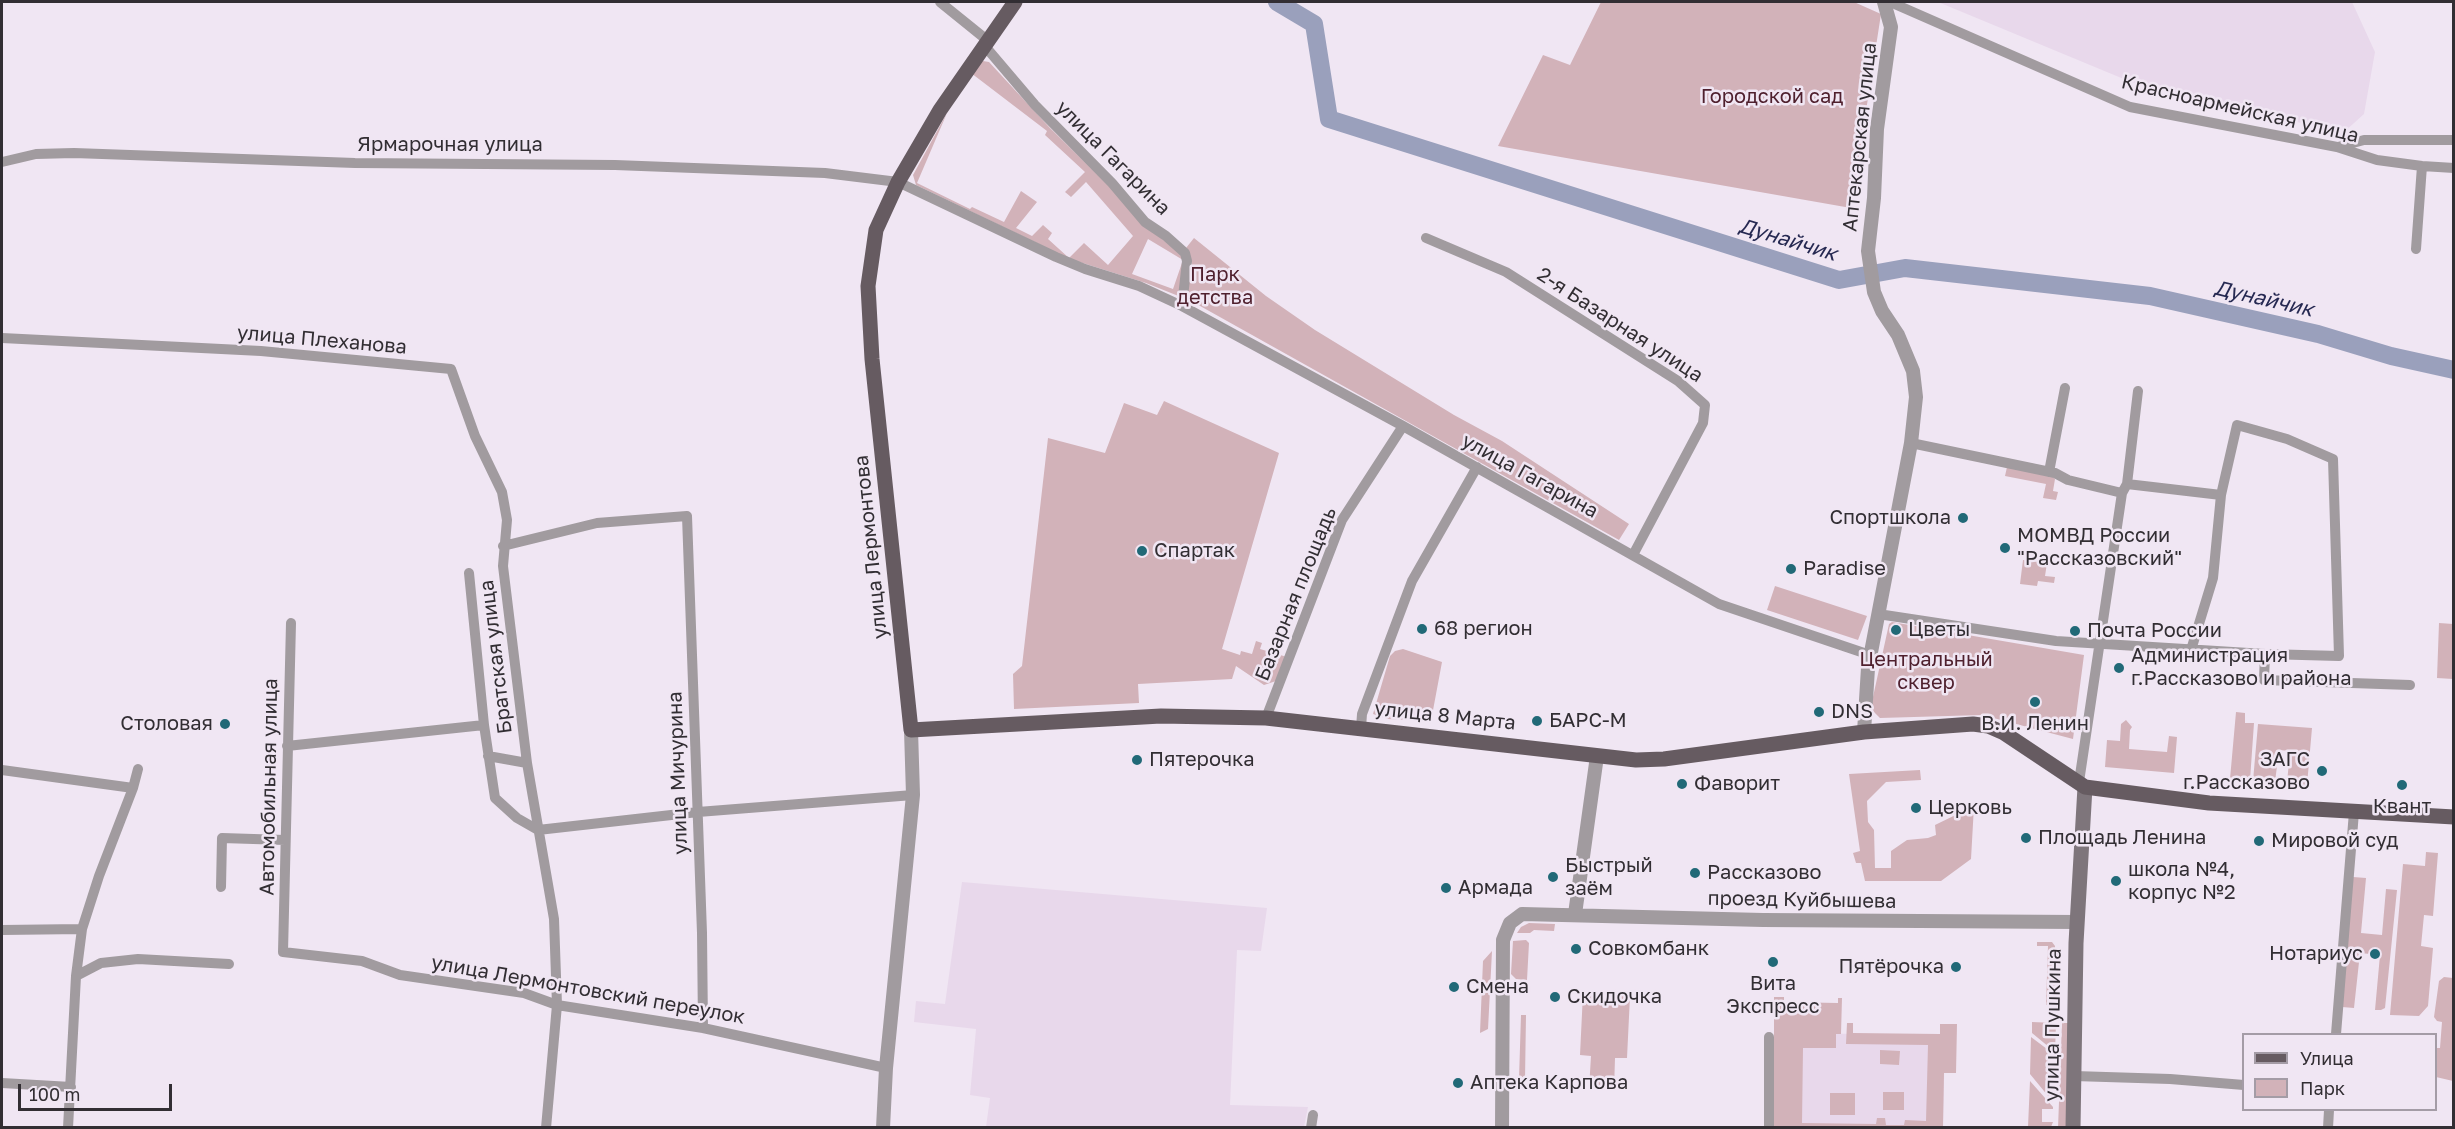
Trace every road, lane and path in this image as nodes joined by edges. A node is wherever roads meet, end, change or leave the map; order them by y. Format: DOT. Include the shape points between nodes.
graph roads {
  1 [pos="940,2"];
  2 [pos="1015,2"];
  3 [pos="1884,2"];
  4 [pos="1890,2"];
  5 [pos="985,43"];
  6 [pos="2454,140"];
  7 [pos="2337,147"];
  8 [pos="2,162"];
  9 [pos="2422,166"];
  10 [pos="2454,168"];
  11 [pos="898,182"];
  12 [pos="1426,238"];
  13 [pos="2416,249"];
  14 [pos="1182,306"];
  15 [pos="2,338"];
  16 [pos="2066,388"];
  17 [pos="2138,391"];
  18 [pos="1403,426"];
  19 [pos="1911,443"];
  20 [pos="1477,467"];
  21 [pos="2049,472"];
  22 [pos="2125,489"];
  23 [pos="2221,495"];
  24 [pos="503,546"];
  25 [pos="1633,555"];
  26 [pos="469,573"];
  27 [pos="1878,614"];
  28 [pos="291,623"];
  29 [pos="2098,645"];
  30 [pos="2191,650"];
  31 [pos="2265,654"];
  32 [pos="1870,656"];
  33 [pos="2410,685"];
  34 [pos="1266,718"];
  35 [pos="484,725"];
  36 [pos="1361,728"];
  37 [pos="911,730"];
  38 [pos="1864,732"];
  39 [pos="287,746"];
  40 [pos="488,756"];
  41 [pos="1597,756"];
  42 [pos="527,763"];
  43 [pos="138,769"];
  44 [pos="2,770"];
  45 [pos="2082,785"];
  46 [pos="133,788"];
  47 [pos="2105,790"];
  48 [pos="913,795"];
  49 [pos="2144,795"];
  50 [pos="698,812"];
  51 [pos="2354,812"];
  52 [pos="2454,818"];
  53 [pos="538,830"];
  54 [pos="285,840"];
  55 [pos="221,887"];
  56 [pos="1575,914"];
  57 [pos="2077,922"];
  58 [pos="82,929"];
  59 [pos="2,930"];
  60 [pos="283,952"];
  61 [pos="229,964"];
  62 [pos="76,976"];
  63 [pos="557,1005"];
  64 [pos="703,1028"];
  65 [pos="2336,1033"];
  66 [pos="1769,1037"];
  67 [pos="886,1068"];
  68 [pos="2074,1076"];
  69 [pos="2,1083"];
  70 [pos="2242,1085"];
  71 [pos="71,1087"];
  72 [pos="2330,1111"];
  73 [pos="1313,1114"];
  74 [pos="68,1128"];
  75 [pos="546,1128"];
  76 [pos="883,1128"];
  77 [pos="1311,1128"];
  78 [pos="1502,1128"];
  79 [pos="1769,1128"];
  80 [pos="2073,1128"];
  81 [pos="2328,1128"];
  1 -- 5 [label="street, улица Гагарина"];
  2 -- 5 [label="main road, улица Лермонтова"];
  3 -- 19 [label="street, Аптекарская улица" via="1892,27 1877,129 1868,251 1874,292 1913,371 1916,397"];
  4 -- 7 [label="street, Красноармейская улица" via="2130,107"];
  5 -- 11 [label="main road, улица Лермонтова"];
  5 -- 14 [label="street, улица Гагарина" via="1035,105 1145,222 1185,253"];
  6 -- 7 [label="street" via="2364,140"];
  7 -- 9 [label="street, Красноармейская улица" via="2377,160"];
  8 -- 11 [label="street, Ярмарочная улица" via="36,153 74,153 355,163 615,165 825,173"];
  9 -- 10 [label="street, Красноармейская улица"];
  9 -- 13 [label="street"];
  11 -- 14 [label="street, улица Гагарина" via="1056,258 1139,286"];
  11 -- 37 [label="main road, улица Лермонтова" via="876,230 868,286 872,359"];
  12 -- 25 [label="street, 2-я Базарная улица" via="1506,272 1678,381 1705,405 1702,423"];
  14 -- 18 [label="street, улица Гагарина"];
  15 -- 24 [label="street, улица Плеханова" via="261,351 451,369 475,436 502,492 507,520"];
  16 -- 21 [label="street"];
  17 -- 22 [label="street"];
  18 -- 20 [label="street, улица Гагарина"];
  18 -- 34 [label="street, Базарная площадь" via="1342,520"];
  19 -- 21 [label="street"];
  19 -- 27 [label="street, Аптекарская улица"];
  20 -- 25 [label="street, улица Гагарина"];
  20 -- 36 [label="street" via="1412,581 1362,714"];
  21 -- 22 [label="street" via="2068,480"];
  22 -- 23 [label="street"];
  22 -- 29 [label="street"];
  23 -- 30 [label="street" via="2214,579"];
  23 -- 31 [label="street" via="2236,425 2287,439 2333,459 2339,656"];
  24 -- 42 [label="street, Братская улица"];
  24 -- 50 [label="street, улица Мичурина" via="597,523 687,516"];
  25 -- 32 [label="street, улица Гагарина" via="1719,604"];
  26 -- 35 [label="street, Братская улица"];
  27 -- 29 [label="street"];
  27 -- 32 [label="street, Аптекарская улица"];
  28 -- 39 [label="street, Автомобильная улица"];
  29 -- 30 [label="street"];
  29 -- 45 [label="street"];
  30 -- 31 [label="street"];
  31 -- 33 [label="street" via="2264,680"];
  32 -- 38 [label="street, Аптекарская улица"];
  34 -- 36 [label="main road, улица 8 Марта"];
  34 -- 37 [label="main road, улица 8 Марта" via="1151,716"];
  35 -- 39 [label="street"];
  35 -- 40 [label="street, Братская улица"];
  36 -- 41 [label="main road, улица 8 Марта"];
  37 -- 48 [label="street, улица Лермонтова"];
  38 -- 41 [label="main road, улица 8 Марта" via="1664,759"];
  38 -- 45 [label="main road, улица 8 Марта" via="1988,726 2004,732"];
  39 -- 54 [label="street, Автомобильная улица"];
  40 -- 42 [label="street, Братская улица"];
  40 -- 53 [label="street, Братская улица" via="495,798"];
  41 -- 56 [label="street"];
  42 -- 53 [label="street, Братская улица"];
  43 -- 46 [label="street"];
  44 -- 46 [label="street"];
  45 -- 47 [label="main road"];
  45 -- 57 [label="main road"];
  46 -- 58 [label="street"];
  47 -- 49 [label="main road"];
  47 -- 51 [label="main road" via="2182,800"];
  48 -- 50 [label="street"];
  48 -- 67 [label="street, улица Лермонтова"];
  50 -- 53 [label="street"];
  50 -- 64 [label="street, улица Мичурина"];
  51 -- 52 [label="main road"];
  51 -- 65 [label="street"];
  53 -- 63 [label="street, Братская улица" via="554,919"];
  54 -- 55 [label="street" via="222,838"];
  54 -- 60 [label="street, Автомобильная улица"];
  56 -- 57 [label="street, проезд Куйбышева" via="1763,920"];
  56 -- 78 [label="street, проезд Куйбышева" via="1526,913 1514,919 1503,940"];
  57 -- 68 [label="main road, улица Пушкина"];
  58 -- 59 [label="street"];
  58 -- 62 [label="street"];
  60 -- 63 [label="street, улица Лермонтовский переулок" via="362,961 400,975 524,993"];
  61 -- 62 [label="street" via="138,959 101,963"];
  62 -- 71 [label="street"];
  63 -- 64 [label="street, улица Лермонтовский переулок"];
  63 -- 75 [label="street, Братская улица"];
  64 -- 67 [label="street, улица Лермонтовский переулок"];
  66 -- 79 [label="street"];
  67 -- 76 [label="street, улица Лермонтова"];
  68 -- 70 [label="street"];
  68 -- 80 [label="main road, улица Пушкина"];
  69 -- 71 [label="street"];
  71 -- 74 [label="street"];
  72 -- 81 [label="street"];
  73 -- 77 [label="street"];
}
